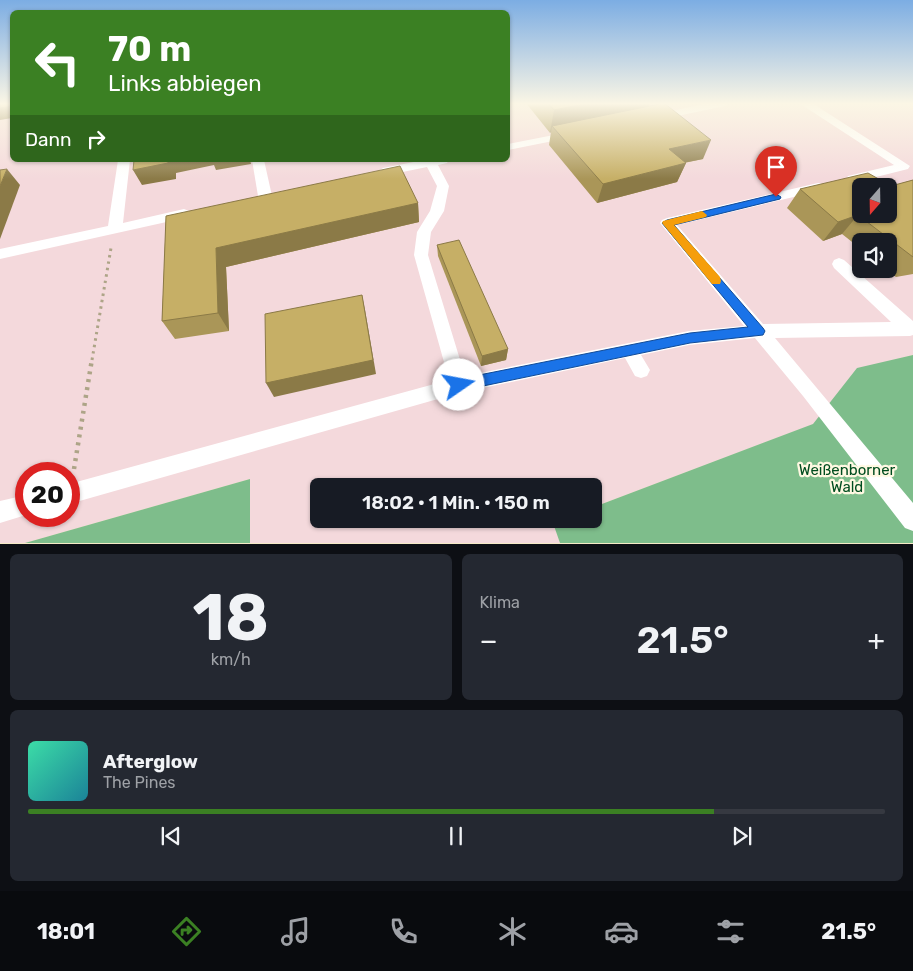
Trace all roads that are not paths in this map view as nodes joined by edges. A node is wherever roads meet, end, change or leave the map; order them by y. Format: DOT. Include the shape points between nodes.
graph roads {
  1 [pos="844,128"];
  2 [pos="584,132"];
  3 [pos="510,147"];
  4 [pos="124,162"];
  5 [pos="258,162"];
  6 [pos="430,162"];
  7 [pos="435,162"];
  8 [pos="366,176"];
  9 [pos="265,196"];
  10 [pos="199,210"];
  11 [pos="115,228"];
  12 [pos="0,254"];
  13 [pos="839,264"];
  14 [pos="911,329"];
  15 [pos="759,331"];
  16 [pos="629,350"];
  17 [pos="641,370"];
  18 [pos="459,385"];
  19 [pos="80,491"];
  20 [pos="15,508"];
  21 [pos="0,512"];
  22 [pos="913,520"];
  1 -- 15 [label="lane" via="904,166 667,223"];
  2 -- 3 [label="lane"];
  4 -- 11 [label="lane"];
  5 -- 9 [label="lane"];
  6 -- 8 [label="lane"];
  7 -- 18 [label="lane" via="443,186 437,211 424,232 421,255"];
  10 -- 11 [label="lane"];
  11 -- 12 [label="lane"];
  13 -- 14 [label="lane"];
  14 -- 15 [label="lane"];
  15 -- 16 [label="lane" via="690,338"];
  15 -- 22 [label="lane"];
  16 -- 17 [label="lane"];
  16 -- 18 [label="lane"];
  18 -- 19 [label="lane"];
  20 -- 21 [label="lane"];
}
